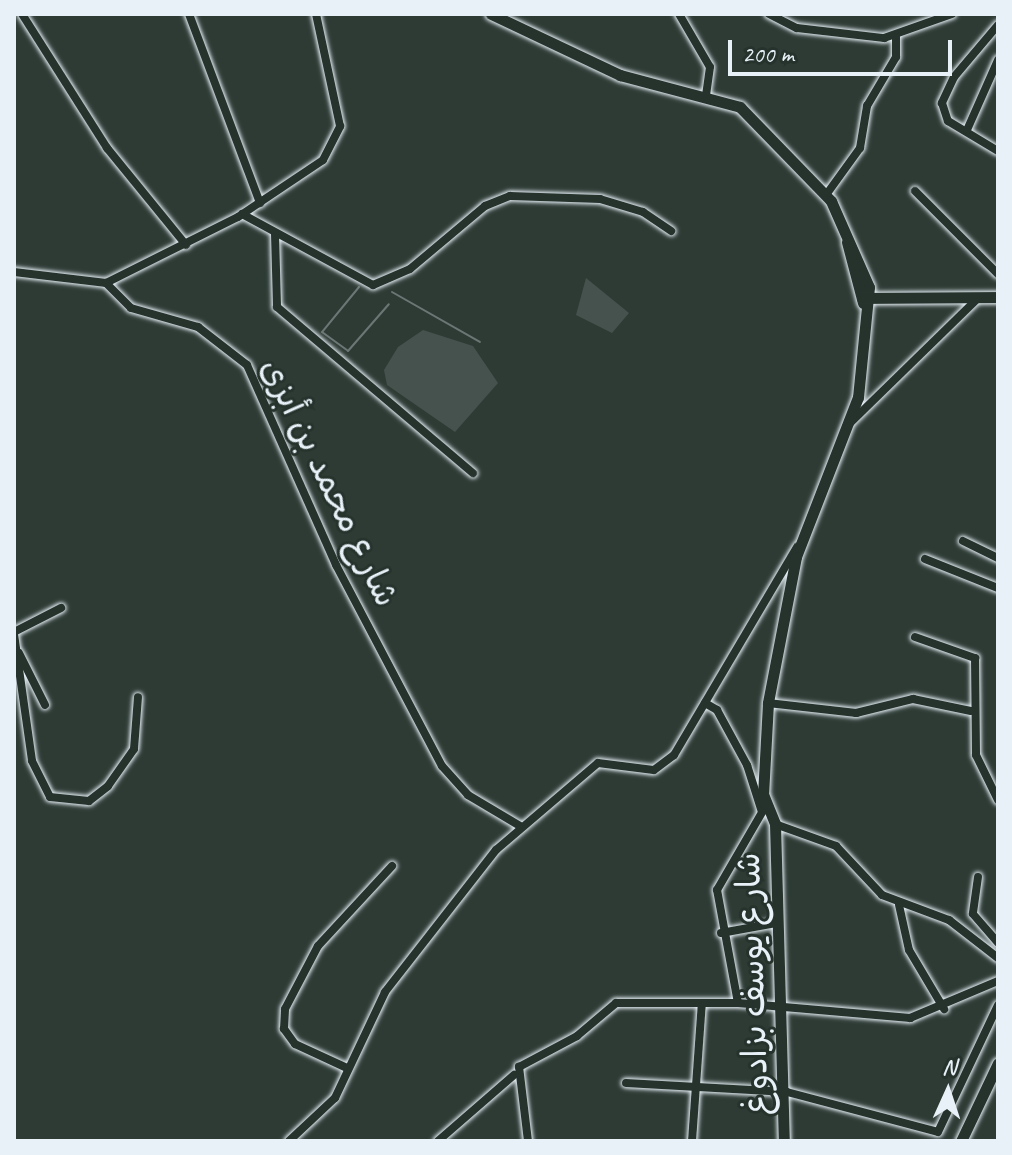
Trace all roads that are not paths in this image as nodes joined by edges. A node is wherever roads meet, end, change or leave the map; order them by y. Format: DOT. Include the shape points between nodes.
graph roads {
  1 [pos="22,14"];
  2 [pos="189,14"];
  3 [pos="316,14"];
  4 [pos="491,14"];
  5 [pos="679,14"];
  6 [pos="769,14"];
  7 [pos="952,14"];
  8 [pos="998,25"];
  9 [pos="896,37"];
  10 [pos="998,60"];
  11 [pos="706,94"];
  12 [pos="967,130"];
  13 [pos="998,151"];
  14 [pos="915,191"];
  15 [pos="826,195"];
  16 [pos="260,203"];
  17 [pos="242,214"];
  18 [pos="671,231"];
  19 [pos="275,234"];
  20 [pos="186,245"];
  21 [pos="14,272"];
  22 [pos="998,274"];
  23 [pos="106,283"];
  24 [pos="865,293"];
  25 [pos="998,297"];
  26 [pos="976,300"];
  27 [pos="850,423"];
  28 [pos="473,473"];
  29 [pos="803,537"];
  30 [pos="963,541"];
  31 [pos="998,558"];
  32 [pos="925,559"];
  33 [pos="998,588"];
  34 [pos="61,608"];
  35 [pos="14,633"];
  36 [pos="915,637"];
  37 [pos="19,652"];
  38 [pos="138,697"];
  39 [pos="705,703"];
  40 [pos="768,703"];
  41 [pos="45,705"];
  42 [pos="971,711"];
  43 [pos="998,800"];
  44 [pos="763,810"];
  45 [pos="775,824"];
  46 [pos="520,826"];
  47 [pos="392,866"];
  48 [pos="978,877"];
  49 [pos="899,905"];
  50 [pos="776,923"];
  51 [pos="721,933"];
  52 [pos="998,943"];
  53 [pos="998,958"];
  54 [pos="998,981"];
  55 [pos="702,1003"];
  56 [pos="738,1003"];
  57 [pos="998,1005"];
  58 [pos="784,1006"];
  59 [pos="944,1009"];
  60 [pos="998,1063"];
  61 [pos="347,1068"];
  62 [pos="514,1075"];
  63 [pos="626,1083"];
  64 [pos="697,1083"];
  65 [pos="787,1092"];
  66 [pos="289,1141"];
  67 [pos="438,1141"];
  68 [pos="528,1141"];
  69 [pos="692,1141"];
  70 [pos="784,1141"];
  71 [pos="961,1141"];
  1 -- 20 [label="street" via="113,155"];
  2 -- 16 [label="street"];
  3 -- 16 [label="street" via="338,138 323,160"];
  4 -- 11 [label="main road" via="620,75"];
  5 -- 11 [label="street" via="710,67"];
  6 -- 9 [label="street" via="797,28"];
  7 -- 9 [label="street"];
  8 -- 12 [label="street" via="943,94 946,118"];
  9 -- 15 [label="street" via="896,57 866,110 860,148"];
  10 -- 12 [label="street"];
  11 -- 15 [label="main road" via="745,111"];
  12 -- 13 [label="street"];
  14 -- 22 [label="street"];
  15 -- 24 [label="main road" via="841,214"];
  16 -- 17 [label="street"];
  17 -- 19 [label="street"];
  17 -- 20 [label="street"];
  18 -- 19 [label="street" via="636,209 574,194 499,198 423,260 373,285"];
  19 -- 28 [label="street" via="277,307"];
  20 -- 23 [label="street"];
  21 -- 23 [label="street"];
  23 -- 46 [label="street, شارع محمد بن أبزى" via="131,308 198,327 247,365 336,565 442,766 468,795"];
  24 -- 26 [label="main road"];
  24 -- 27 [label="main road" via="867,319"];
  25 -- 26 [label="main road"];
  26 -- 27 [label="street"];
  27 -- 29 [label="main road"];
  29 -- 39 [label="street"];
  29 -- 40 [label="main road"];
  30 -- 31 [label="street"];
  32 -- 33 [label="street"];
  34 -- 35 [label="street"];
  35 -- 37 [label="street"];
  36 -- 42 [label="street" via="975,658"];
  37 -- 38 [label="street" via="36,778 55,799 93,800 115,779 134,749"];
  37 -- 41 [label="street"];
  39 -- 44 [label="street" via="717,710 747,765"];
  39 -- 46 [label="street" via="661,768 601,762"];
  40 -- 42 [label="street" via="856,713 913,699"];
  40 -- 44 [label="main road"];
  42 -- 43 [label="street" via="977,761"];
  44 -- 45 [label="main road"];
  44 -- 51 [label="street" via="720,879"];
  45 -- 49 [label="street" via="843,850"];
  45 -- 50 [label="main road, شارع يوسف بزادوغ"];
  46 -- 61 [label="street" via="403,967"];
  47 -- 61 [label="street" via="318,946 285,1009 284,1029 295,1044"];
  48 -- 52 [label="street" via="973,914"];
  49 -- 53 [label="street" via="949,920"];
  49 -- 59 [label="street" via="909,950"];
  50 -- 51 [label="street"];
  50 -- 58 [label="main road, شارع يوسف بزادوغ"];
  51 -- 56 [label="street"];
  54 -- 59 [label="street"];
  55 -- 56 [label="street"];
  55 -- 62 [label="street" via="616,1003 577,1036 526,1059"];
  55 -- 64 [label="street"];
  56 -- 58 [label="street"];
  57 -- 65 [label="street" via="942,1130"];
  58 -- 59 [label="street" via="898,1019"];
  58 -- 65 [label="main road, شارع يوسف بزادوغ"];
  60 -- 71 [label="main road"];
  61 -- 66 [label="street" via="335,1098"];
  62 -- 67 [label="street"];
  62 -- 68 [label="street"];
  63 -- 64 [label="street"];
  64 -- 65 [label="street"];
  64 -- 69 [label="street"];
  65 -- 70 [label="main road, شارع يوسف بزادوغ"];
}
